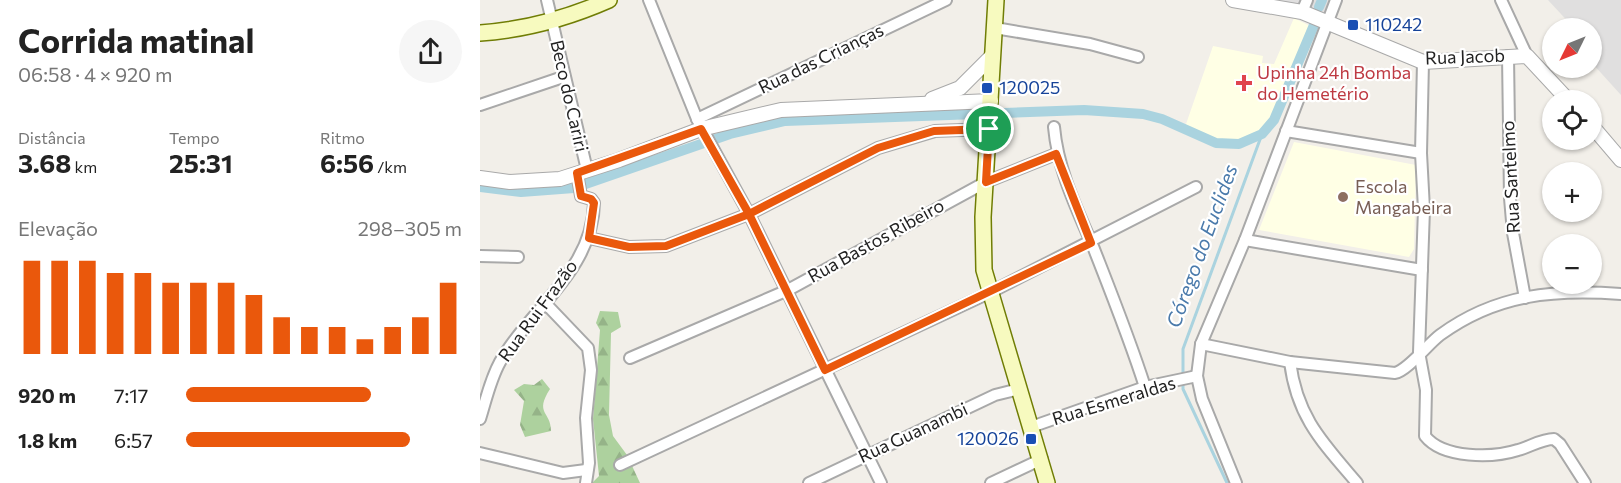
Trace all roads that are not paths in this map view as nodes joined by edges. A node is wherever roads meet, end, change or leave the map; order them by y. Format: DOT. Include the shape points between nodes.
graph roads {
  1 [pos="547,0"];
  2 [pos="609,0"];
  3 [pos="649,0"];
  4 [pos="946,0"];
  5 [pos="996,0"];
  6 [pos="1233,0"];
  7 [pos="1336,0"];
  8 [pos="1501,0"];
  9 [pos="1305,6"];
  10 [pos="553,21"];
  11 [pos="1326,21"];
  12 [pos="995,28"];
  13 [pos="480,33"];
  14 [pos="1508,56"];
  15 [pos="1527,56"];
  16 [pos="992,57"];
  17 [pos="1138,57"];
  18 [pos="1423,62"];
  19 [pos="563,77"];
  20 [pos="1559,90"];
  21 [pos="918,104"];
  22 [pos="480,105"];
  23 [pos="990,116"];
  24 [pos="1054,127"];
  25 [pos="702,129"];
  26 [pos="1286,131"];
  27 [pos="1602,138"];
  28 [pos="1421,153"];
  29 [pos="1056,154"];
  30 [pos="1621,160"];
  31 [pos="581,175"];
  32 [pos="480,178"];
  33 [pos="986,182"];
  34 [pos="1196,187"];
  35 [pos="749,214"];
  36 [pos="589,238"];
  37 [pos="1245,240"];
  38 [pos="1091,243"];
  39 [pos="480,256"];
  40 [pos="518,257"];
  41 [pos="1422,270"];
  42 [pos="788,290"];
  43 [pos="989,293"];
  44 [pos="1621,294"];
  45 [pos="1525,298"];
  46 [pos="546,304"];
  47 [pos="1202,344"];
  48 [pos="1419,352"];
  49 [pos="630,358"];
  50 [pos="1290,362"];
  51 [pos="825,370"];
  52 [pos="1193,377"];
  53 [pos="1145,387"];
  54 [pos="1019,389"];
  55 [pos="480,419"];
  56 [pos="1031,427"];
  57 [pos="480,453"];
  58 [pos="867,454"];
  59 [pos="1042,459"];
  60 [pos="620,465"];
  61 [pos="586,470"];
  62 [pos="586,483"];
  63 [pos="808,483"];
  64 [pos="881,483"];
  65 [pos="991,483"];
  66 [pos="1047,483"];
  67 [pos="1236,483"];
  68 [pos="1357,483"];
  69 [pos="1585,483"];
  1 -- 10 [label="street, Beco do Cariri"];
  2 -- 10 [label="main road"];
  3 -- 25 [label="street"];
  4 -- 25 [label="street, Rua das Crianças"];
  5 -- 12 [label="main road"];
  6 -- 9 [label="street, Rua Jacob"];
  7 -- 11 [label="street"];
  8 -- 15 [label="street"];
  9 -- 11 [label="street, Rua Jacob"];
  10 -- 13 [label="main road" via="512,31"];
  10 -- 19 [label="street, Beco do Cariri"];
  11 -- 18 [label="street, Rua Jacob"];
  11 -- 26 [label="street"];
  12 -- 16 [label="main road"];
  12 -- 17 [label="street" via="1090,44"];
  14 -- 15 [label="street, Rua Jacob"];
  14 -- 18 [label="street, Rua Jacob"];
  14 -- 45 [label="street, Rua Santelmo" via="1510,198"];
  15 -- 20 [label="street"];
  16 -- 21 [label="street" via="960,88"];
  16 -- 23 [label="main road"];
  18 -- 28 [label="street"];
  19 -- 22 [label="street"];
  19 -- 31 [label="street, Beco do Cariri"];
  21 -- 23 [label="street"];
  21 -- 25 [label="street" via="781,110"];
  23 -- 33 [label="main road"];
  23 -- 35 [label="street" via="878,148"];
  24 -- 29 [label="street"];
  25 -- 31 [label="street"];
  25 -- 35 [label="street"];
  26 -- 28 [label="street"];
  26 -- 37 [label="street"];
  27 -- 30 [label="street"];
  28 -- 41 [label="street"];
  29 -- 33 [label="street, Rua Bastos Ribeiro"];
  29 -- 38 [label="street"];
  31 -- 32 [label="street" via="510,182"];
  31 -- 36 [label="street, Beco do Cariri" via="580,194 594,203"];
  33 -- 42 [label="street, Rua Bastos Ribeiro"];
  33 -- 43 [label="main road" via="983,250"];
  34 -- 38 [label="street"];
  35 -- 36 [label="street" via="654,248"];
  35 -- 42 [label="street"];
  36 -- 46 [label="street, Rua Rui Frazão"];
  37 -- 41 [label="street"];
  37 -- 47 [label="street"];
  38 -- 43 [label="street"];
  38 -- 53 [label="street"];
  39 -- 40 [label="street"];
  41 -- 48 [label="street"];
  42 -- 49 [label="street, Rua Bastos Ribeiro"];
  42 -- 51 [label="street"];
  43 -- 51 [label="street"];
  43 -- 54 [label="main road"];
  44 -- 45 [label="street" via="1575,290"];
  45 -- 48 [label="street" via="1490,306 1467,317"];
  46 -- 55 [label="street, Rua Rui Frazão" via="499,363"];
  46 -- 61 [label="street" via="588,348 591,370"];
  47 -- 50 [label="street"];
  47 -- 52 [label="street"];
  48 -- 50 [label="street" via="1395,373"];
  48 -- 69 [label="street" via="1426,390 1427,439 1458,453 1498,454 1554,439"];
  50 -- 68 [label="street" via="1293,388 1314,432"];
  51 -- 58 [label="street"];
  51 -- 60 [label="street"];
  52 -- 53 [label="street, Rua Esmeraldas"];
  52 -- 67 [label="street"];
  53 -- 56 [label="street, Rua Esmeraldas"];
  54 -- 56 [label="main road"];
  54 -- 58 [label="street, Rua Guanambi" via="995,395"];
  56 -- 59 [label="main road"];
  57 -- 61 [label="street" via="563,473"];
  58 -- 63 [label="street, Rua Guanambi"];
  58 -- 64 [label="street"];
  59 -- 65 [label="street"];
  59 -- 66 [label="main road"];
  61 -- 62 [label="street"];
}
